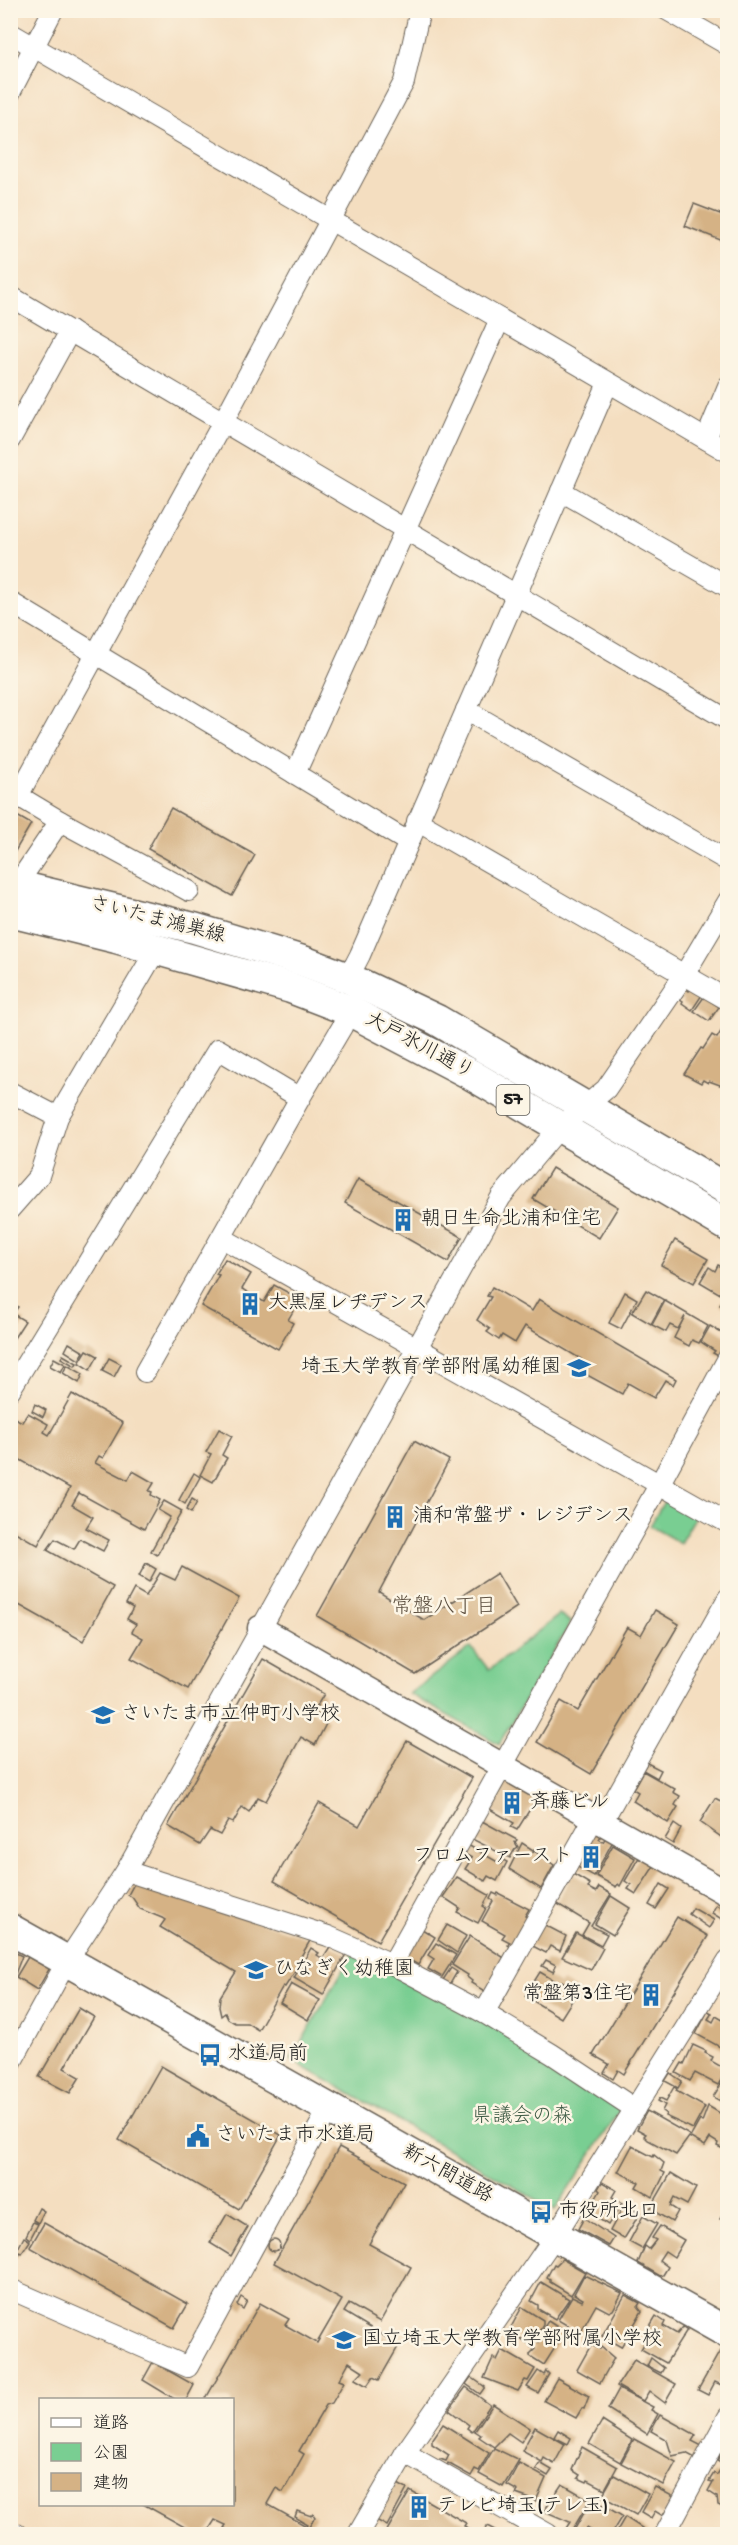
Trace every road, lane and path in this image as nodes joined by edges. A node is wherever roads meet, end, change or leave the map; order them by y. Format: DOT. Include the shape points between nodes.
graph roads {
  1 [pos="53,10"];
  2 [pos="420,10"];
  3 [pos="667,10"];
  4 [pos="10,33"];
  5 [pos="728,45"];
  6 [pos="34,46"];
  7 [pos="10,93"];
  8 [pos="329,220"];
  9 [pos="10,296"];
  10 [pos="500,319"];
  11 [pos="70,331"];
  12 [pos="608,383"];
  13 [pos="728,386"];
  14 [pos="223,422"];
  15 [pos="706,439"];
  16 [pos="10,440"];
  17 [pos="728,452"];
  18 [pos="561,491"];
  19 [pos="405,529"];
  20 [pos="728,587"];
  21 [pos="516,595"];
  22 [pos="10,602"];
  23 [pos="95,654"];
  24 [pos="466,710"];
  25 [pos="728,720"];
  26 [pos="295,774"];
  27 [pos="14,794"];
  28 [pos="417,820"];
  29 [pos="60,821"];
  30 [pos="408,842"];
  31 [pos="728,861"];
  32 [pos="189,891"];
  33 [pos="12,894"];
  34 [pos="728,901"];
  35 [pos="156,950"];
  36 [pos="303,961"];
  37 [pos="684,975"];
  38 [pos="348,978"];
  39 [pos="291,988"];
  40 [pos="728,1000"];
  41 [pos="348,1010"];
  42 [pos="10,1092"];
  43 [pos="300,1098"];
  44 [pos="586,1107"];
  45 [pos="58,1117"];
  46 [pos="559,1128"];
  47 [pos="728,1190"];
  48 [pos="10,1209"];
  49 [pos="728,1226"];
  50 [pos="222,1238"];
  51 [pos="418,1348"];
  52 [pos="728,1358"];
  53 [pos="145,1372"];
  54 [pos="10,1390"];
  55 [pos="659,1485"];
  56 [pos="728,1523"];
  57 [pos="728,1598"];
  58 [pos="260,1628"];
  59 [pos="502,1766"];
  60 [pos="598,1820"];
  61 [pos="126,1870"];
  62 [pos="728,1894"];
  63 [pos="10,1929"];
  64 [pos="728,1960"];
  65 [pos="67,1961"];
  66 [pos="392,1964"];
  67 [pos="484,2013"];
  68 [pos="10,2065"];
  69 [pos="329,2108"];
  70 [pos="634,2109"];
  71 [pos="555,2236"];
  72 [pos="10,2289"];
  73 [pos="728,2333"];
  74 [pos="728,2416"];
  75 [pos="405,2453"];
  76 [pos="10,2531"];
  77 [pos="17,2535"];
  78 [pos="358,2535"];
  79 [pos="548,2535"];
  80 [pos="665,2535"];
  1 -- 6 [label="street"];
  2 -- 8 [label="street" via="404,82"];
  3 -- 5 [label="street"];
  4 -- 6 [label="street"];
  6 -- 7 [label="street"];
  6 -- 8 [label="street"];
  8 -- 10 [label="street"];
  8 -- 14 [label="street"];
  9 -- 11 [label="street"];
  10 -- 12 [label="street"];
  10 -- 19 [label="street"];
  11 -- 14 [label="street"];
  11 -- 16 [label="street"];
  12 -- 15 [label="street"];
  12 -- 18 [label="street"];
  13 -- 15 [label="street"];
  14 -- 19 [label="street"];
  14 -- 23 [label="street"];
  15 -- 17 [label="street"];
  18 -- 20 [label="street"];
  18 -- 21 [label="street"];
  19 -- 21 [label="street"];
  19 -- 26 [label="street"];
  21 -- 24 [label="street"];
  21 -- 25 [label="street"];
  22 -- 23 [label="street"];
  23 -- 26 [label="street"];
  23 -- 27 [label="street"];
  24 -- 28 [label="street"];
  24 -- 31 [label="street"];
  26 -- 30 [label="street"];
  27 -- 29 [label="street"];
  28 -- 30 [label="street"];
  28 -- 37 [label="street"];
  29 -- 32 [label="street"];
  29 -- 33 [label="street"];
  30 -- 38 [label="street"];
  33 -- 35 [label="main road, さいたま鴻巣線 / 57"];
  33 -- 36 [label="main road, さいたま鴻巣線 / 57" via="194,928"];
  34 -- 37 [label="street"];
  35 -- 39 [label="main road, さいたま鴻巣線 / 57"];
  35 -- 45 [label="street"];
  36 -- 38 [label="main road, 大戸氷川通り / 57"];
  37 -- 40 [label="street"];
  37 -- 44 [label="street" via="606,1089"];
  38 -- 44 [label="main road, 大戸氷川通り / 57" via="437,1020"];
  39 -- 41 [label="main road, 大戸氷川通り / 57"];
  41 -- 43 [label="street"];
  41 -- 46 [label="main road, 大戸氷川通り / 57" via="470,1074"];
  42 -- 45 [label="street"];
  43 -- 50 [label="street"];
  43 -- 54 [label="street" via="218,1049"];
  44 -- 46 [label="street"];
  44 -- 47 [label="main road, 大戸氷川通り / 57"];
  45 -- 48 [label="street" via="39,1176"];
  46 -- 49 [label="main road, 大戸氷川通り / 57"];
  46 -- 51 [label="street" via="501,1197"];
  50 -- 51 [label="street"];
  50 -- 53 [label="street"];
  51 -- 55 [label="street"];
  51 -- 58 [label="street"];
  52 -- 55 [label="street"];
  55 -- 56 [label="street"];
  55 -- 59 [label="street"];
  57 -- 60 [label="street"];
  58 -- 59 [label="street"];
  58 -- 61 [label="street"];
  59 -- 60 [label="street"];
  59 -- 66 [label="street"];
  60 -- 62 [label="street"];
  60 -- 67 [label="street"];
  61 -- 65 [label="street"];
  61 -- 66 [label="street" via="328,1936"];
  63 -- 65 [label="main road, 新六間道路"];
  64 -- 70 [label="street"];
  65 -- 68 [label="street"];
  65 -- 69 [label="main road, 新六間道路"];
  66 -- 67 [label="street"];
  67 -- 70 [label="street"];
  69 -- 71 [label="main road, 新六間道路"];
  69 -- 72 [label="street" via="188,2367"];
  70 -- 71 [label="street"];
  71 -- 73 [label="main road, 新六間道路"];
  71 -- 75 [label="street"];
  74 -- 80 [label="street"];
  75 -- 78 [label="street"];
  75 -- 79 [label="street"];
  76 -- 77 [label="street"];
}
